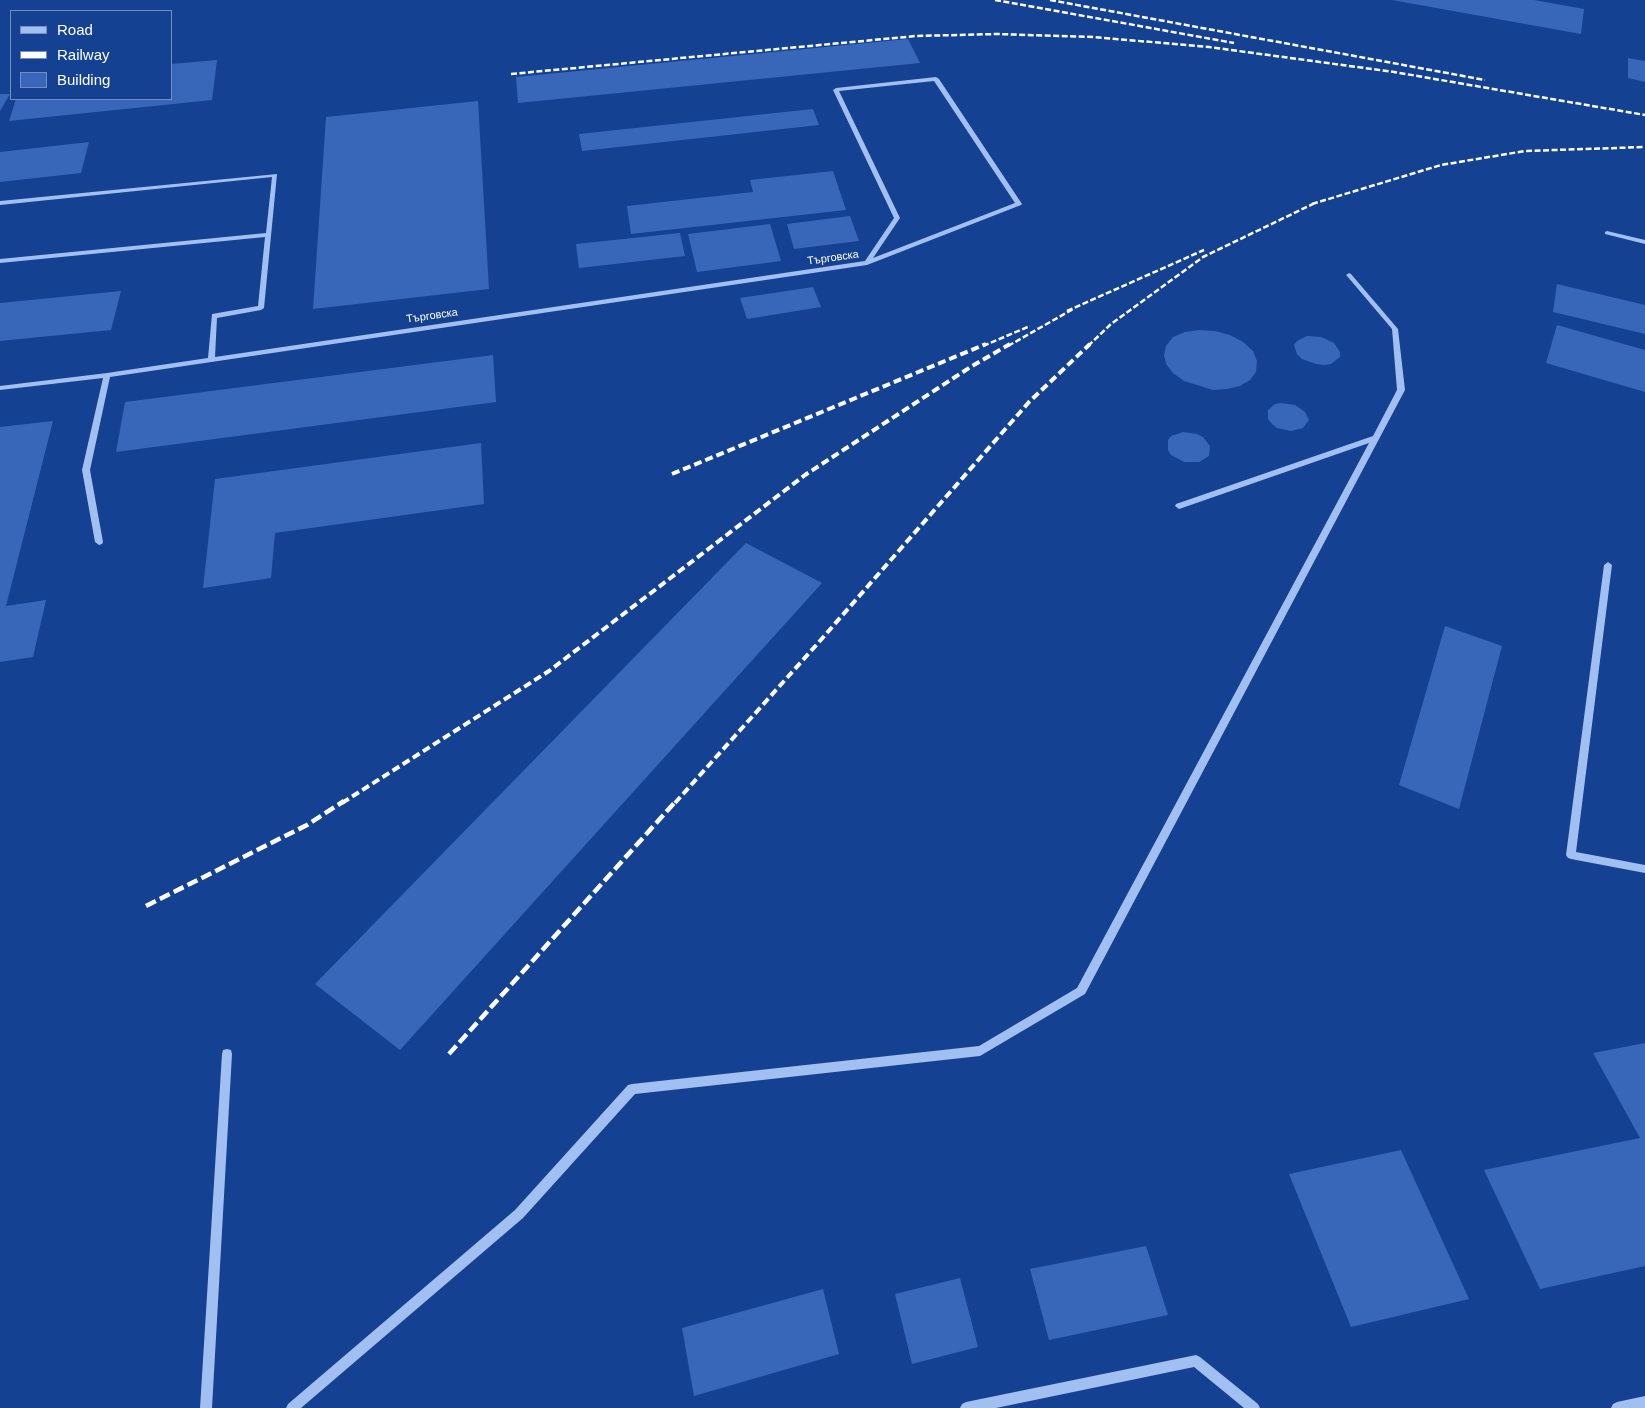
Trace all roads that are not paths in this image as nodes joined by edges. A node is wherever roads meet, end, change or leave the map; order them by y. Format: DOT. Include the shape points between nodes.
graph roads {
  1 [pos="0,203"];
  2 [pos="1607,233"];
  3 [pos="269,235"];
  4 [pos="1645,242"];
  5 [pos="0,261"];
  6 [pos="868,263"];
  7 [pos="1349,275"];
  8 [pos="212,359"];
  9 [pos="107,375"];
  10 [pos="0,388"];
  11 [pos="1376,438"];
  12 [pos="1179,506"];
  13 [pos="99,542"];
  14 [pos="1608,565"];
  15 [pos="1645,869"];
  16 [pos="227,1054"];
  17 [pos="1645,1402"];
  18 [pos="206,1408"];
  19 [pos="292,1408"];
  20 [pos="966,1408"];
  21 [pos="1254,1408"];
  22 [pos="1617,1408"];
  1 -- 3 [label="street" via="275,175"];
  2 -- 4 [label="street"];
  3 -- 5 [label="street"];
  3 -- 8 [label="street" via="261,308 214,316"];
  6 -- 6 [label="street, Търговска" via="1019,204 936,79 836,90 897,218"];
  6 -- 8 [label="street, Търговска"];
  7 -- 11 [label="street" via="1395,329 1401,390"];
  8 -- 9 [label="street, Търговска"];
  9 -- 10 [label="street, Търговска"];
  9 -- 13 [label="street" via="86,470"];
  11 -- 12 [label="lane"];
  11 -- 19 [label="street" via="1081,991 980,1051 632,1089 519,1214"];
  14 -- 15 [label="street" via="1571,855"];
  16 -- 18 [label="street"];
  17 -- 22 [label="street"];
  20 -- 21 [label="street" via="1196,1361"];
}
